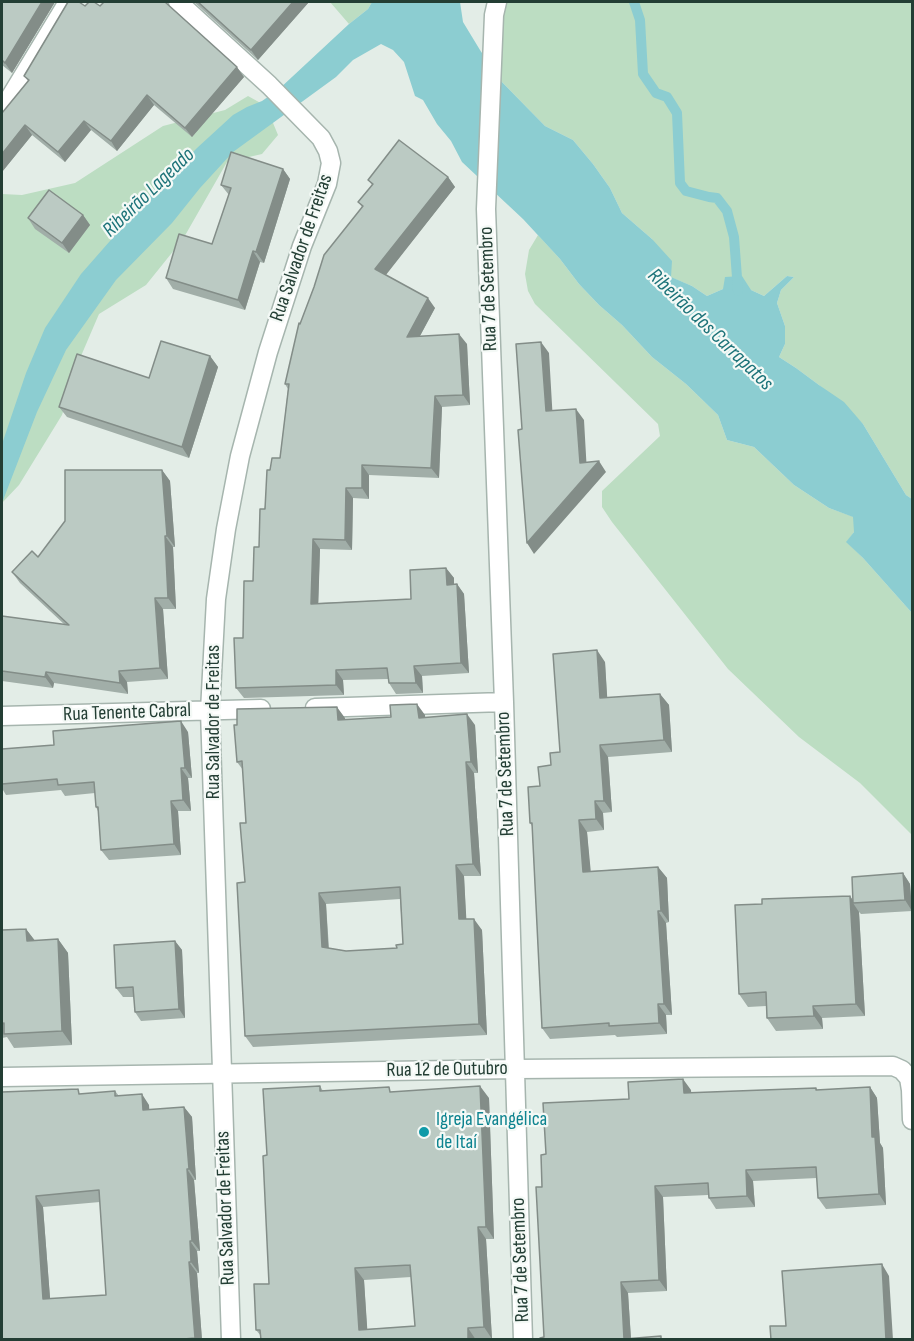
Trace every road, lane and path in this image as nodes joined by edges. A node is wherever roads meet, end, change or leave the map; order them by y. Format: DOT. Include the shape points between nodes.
graph roads {
  1 [pos="68,2"];
  2 [pos="178,2"];
  3 [pos="496,2"];
  4 [pos="2,103"];
  5 [pos="504,702"];
  6 [pos="304,708"];
  7 [pos="280,709"];
  8 [pos="210,711"];
  9 [pos="2,716"];
  10 [pos="516,1069"];
  11 [pos="221,1074"];
  12 [pos="2,1077"];
  13 [pos="912,1120"];
  14 [pos="231,1340"];
  15 [pos="524,1340"];
  1 -- 4 [label="street" via="8,101"];
  2 -- 8 [label="street, Rua Salvador de Freitas" via="321,138 331,163 267,352 240,456 216,598"];
  3 -- 5 [label="street, Rua 7 de Setembro" via="486,209"];
  5 -- 6 [label="street"];
  5 -- 10 [label="street, Rua 7 de Setembro"];
  7 -- 8 [label="street, Rua Tenente Cabral"];
  8 -- 9 [label="street, Rua Tenente Cabral"];
  8 -- 11 [label="street, Rua Salvador de Freitas"];
  10 -- 11 [label="street, Rua 12 de Outubro"];
  10 -- 13 [label="street, Rua 12 de Outubro" via="893,1066 909,1078"];
  10 -- 15 [label="street, Rua 7 de Setembro"];
  11 -- 12 [label="street, Rua 12 de Outubro"];
  11 -- 14 [label="street, Rua Salvador de Freitas"];
}
